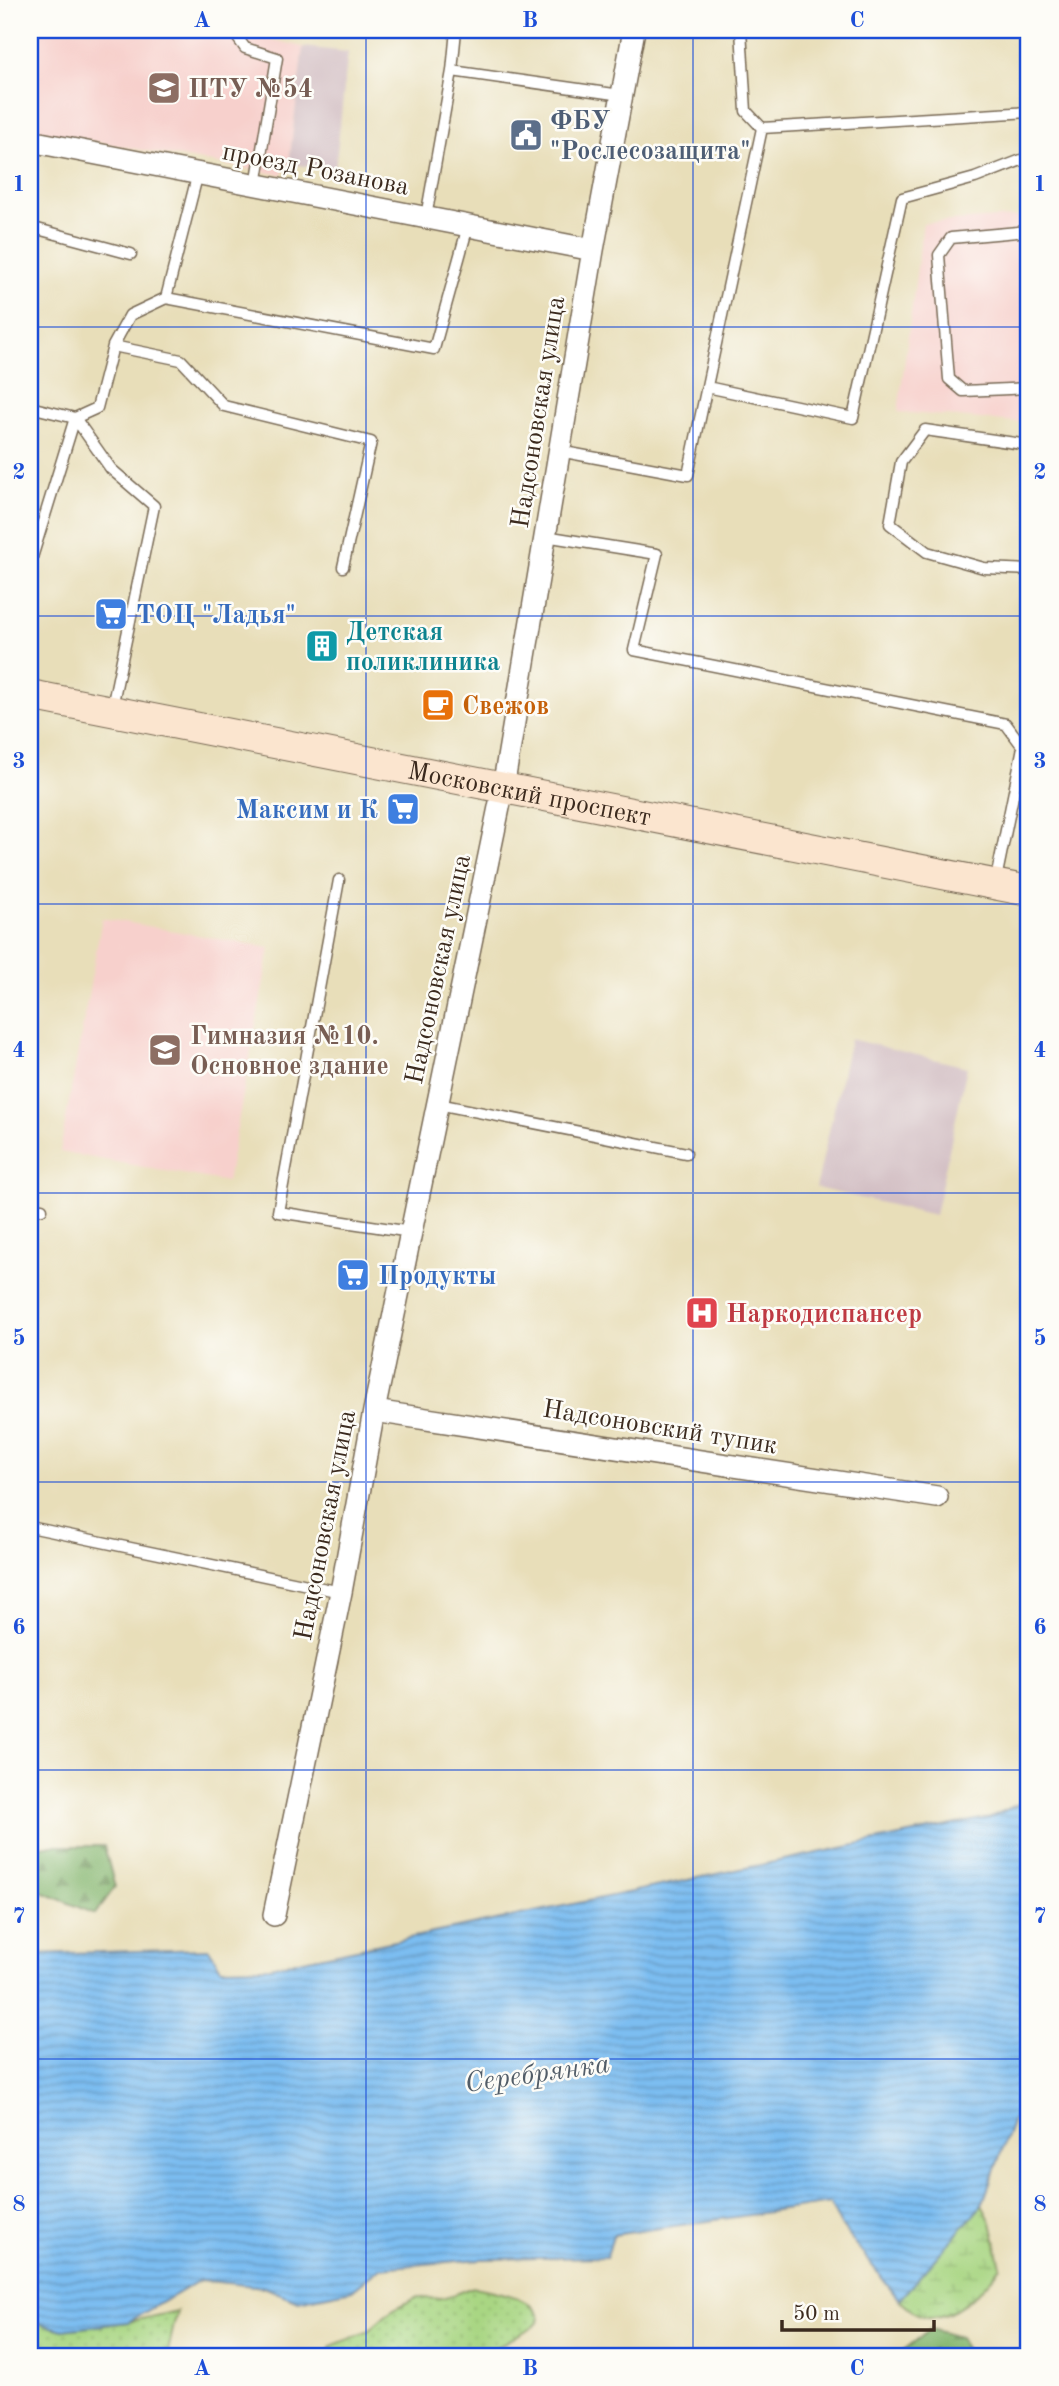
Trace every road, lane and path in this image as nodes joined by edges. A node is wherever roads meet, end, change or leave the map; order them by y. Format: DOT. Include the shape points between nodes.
graph roads {
  1 [pos="232,30"];
  2 [pos="456,30"];
  3 [pos="634,30"];
  4 [pos="741,30"];
  5 [pos="452,71"];
  6 [pos="621,95"];
  7 [pos="1029,112"];
  8 [pos="762,128"];
  9 [pos="30,141"];
  10 [pos="1029,157"];
  11 [pos="198,173"];
  12 [pos="256,185"];
  13 [pos="426,217"];
  14 [pos="468,226"];
  15 [pos="30,227"];
  16 [pos="1029,231"];
  17 [pos="593,250"];
  18 [pos="131,254"];
  19 [pos="166,298"];
  20 [pos="113,346"];
  21 [pos="707,387"];
  22 [pos="1029,388"];
  23 [pos="30,407"];
  24 [pos="75,418"];
  25 [pos="1029,445"];
  26 [pos="559,451"];
  27 [pos="545,536"];
  28 [pos="30,564"];
  29 [pos="343,567"];
  30 [pos="1029,570"];
  31 [pos="30,695"];
  32 [pos="112,710"];
  33 [pos="503,788"];
  34 [pos="339,880"];
  35 [pos="995,885"];
  36 [pos="1029,891"];
  37 [pos="438,1104"];
  38 [pos="686,1153"];
  39 [pos="30,1208"];
  40 [pos="42,1209"];
  41 [pos="411,1232"];
  42 [pos="374,1411"];
  43 [pos="937,1497"];
  44 [pos="30,1527"];
  45 [pos="341,1592"];
  46 [pos="274,1915"];
  1 -- 12 [label="lane" via="245,48 277,58"];
  2 -- 5 [label="lane"];
  3 -- 6 [label="street, Надсоновская улица"];
  4 -- 8 [label="lane" via="746,111"];
  5 -- 6 [label="lane"];
  5 -- 13 [label="lane"];
  6 -- 17 [label="street, Надсоновская улица"];
  7 -- 8 [label="lane"];
  8 -- 21 [label="lane"];
  9 -- 11 [label="street, проезд Розанова"];
  10 -- 21 [label="lane" via="902,198 853,418"];
  11 -- 12 [label="street, проезд Розанова"];
  11 -- 19 [label="lane"];
  12 -- 13 [label="street, проезд Розанова"];
  13 -- 14 [label="street, проезд Розанова"];
  14 -- 17 [label="street, проезд Розанова"];
  14 -- 19 [label="lane" via="433,349"];
  15 -- 18 [label="lane"];
  16 -- 22 [label="lane" via="951,238 939,255 949,379 963,391"];
  17 -- 26 [label="street, Надсоновская улица"];
  19 -- 20 [label="lane" via="130,315"];
  20 -- 24 [label="lane" via="97,408"];
  20 -- 29 [label="lane" via="181,360 224,405 371,443"];
  21 -- 26 [label="lane" via="688,475"];
  23 -- 24 [label="lane"];
  24 -- 28 [label="lane"];
  24 -- 32 [label="lane" via="111,469 154,506"];
  25 -- 30 [label="lane" via="925,430 901,461 891,524 927,552 984,568"];
  26 -- 27 [label="street, Надсоновская улица"];
  27 -- 33 [label="street, Надсоновская улица"];
  27 -- 35 [label="lane" via="657,554 634,650 1006,724 1023,747"];
  31 -- 32 [label="main road, Московский проспект"];
  32 -- 33 [label="main road, Московский проспект"];
  33 -- 35 [label="main road, Московский проспект"];
  33 -- 37 [label="street, Надсоновская улица"];
  34 -- 41 [label="lane" via="278,1212"];
  35 -- 36 [label="main road, Московский проспект"];
  37 -- 38 [label="lane"];
  37 -- 41 [label="street, Надсоновская улица"];
  39 -- 40 [label="lane"];
  41 -- 42 [label="street, Надсоновская улица"];
  42 -- 43 [label="street, Надсоновский тупик"];
  42 -- 45 [label="street, Надсоновская улица"];
  44 -- 45 [label="lane"];
  45 -- 46 [label="street, Надсоновская улица"];
}
